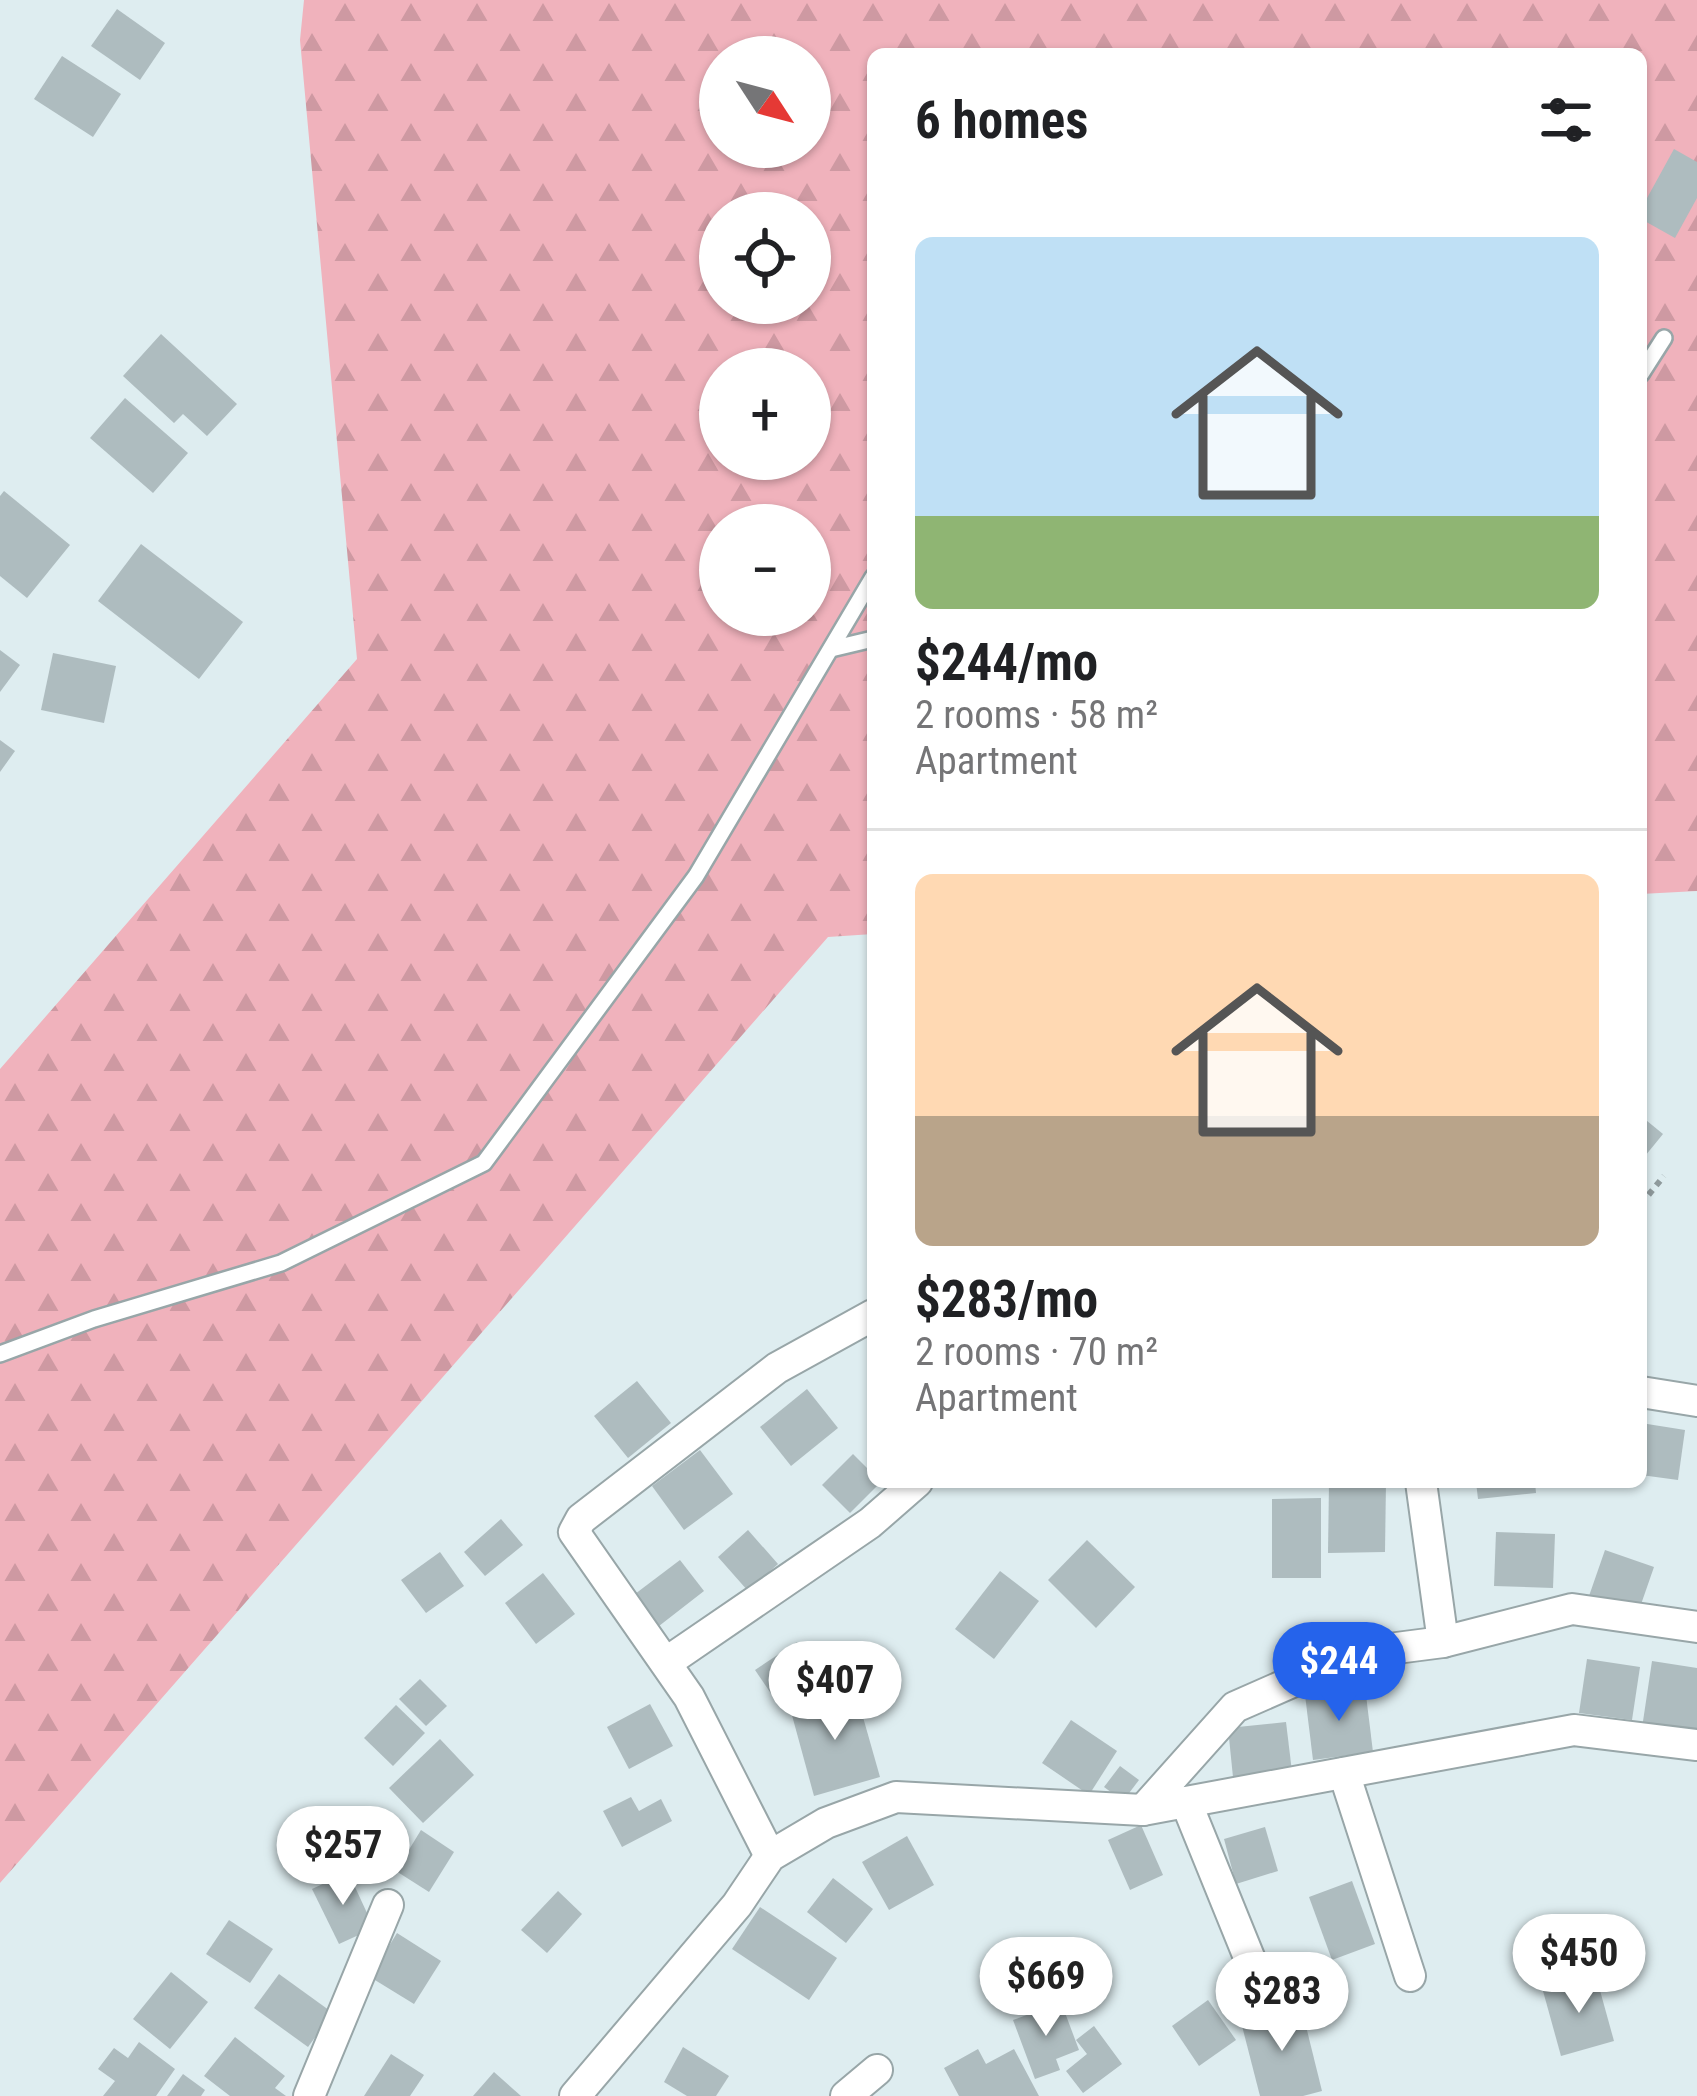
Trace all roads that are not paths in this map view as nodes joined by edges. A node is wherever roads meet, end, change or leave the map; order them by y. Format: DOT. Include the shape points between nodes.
graph roads {
  1 [pos="1664,338"];
  2 [pos="1647,365"];
  3 [pos="867,587"];
  4 [pos="867,640"];
  5 [pos="831,649"];
  6 [pos="867,1318"];
  7 [pos="0,1354"];
  8 [pos="1647,1393"];
  9 [pos="1697,1400"];
  10 [pos="910,1488"];
  11 [pos="1421,1488"];
  12 [pos="1697,1627"];
  13 [pos="1443,1642"];
  14 [pos="667,1662"];
  15 [pos="1697,1745"];
  16 [pos="1345,1773"];
  17 [pos="1186,1802"];
  18 [pos="1143,1810"];
  19 [pos="770,1856"];
  20 [pos="388,1905"];
  21 [pos="1410,1976"];
  22 [pos="1266,2000"];
  23 [pos="877,2070"];
  24 [pos="309,2096"];
  25 [pos="575,2096"];
  26 [pos="846,2096"];
  1 -- 2 [label="lane"];
  3 -- 5 [label="lane"];
  4 -- 5 [label="lane"];
  5 -- 7 [label="lane" via="696,876 484,1163 281,1263"];
  6 -- 14 [label="street" via="777,1368 581,1519 574,1532"];
  8 -- 9 [label="street"];
  10 -- 14 [label="street"];
  11 -- 13 [label="street"];
  12 -- 13 [label="street" via="1572,1609"];
  13 -- 18 [label="street" via="1358,1653 1235,1707"];
  14 -- 19 [label="street"];
  15 -- 16 [label="street" via="1574,1730"];
  16 -- 17 [label="street"];
  16 -- 21 [label="street"];
  17 -- 18 [label="street"];
  17 -- 22 [label="street"];
  18 -- 19 [label="street" via="896,1797 826,1823"];
  19 -- 25 [label="street"];
  20 -- 24 [label="street"];
  23 -- 26 [label="street"];
}
